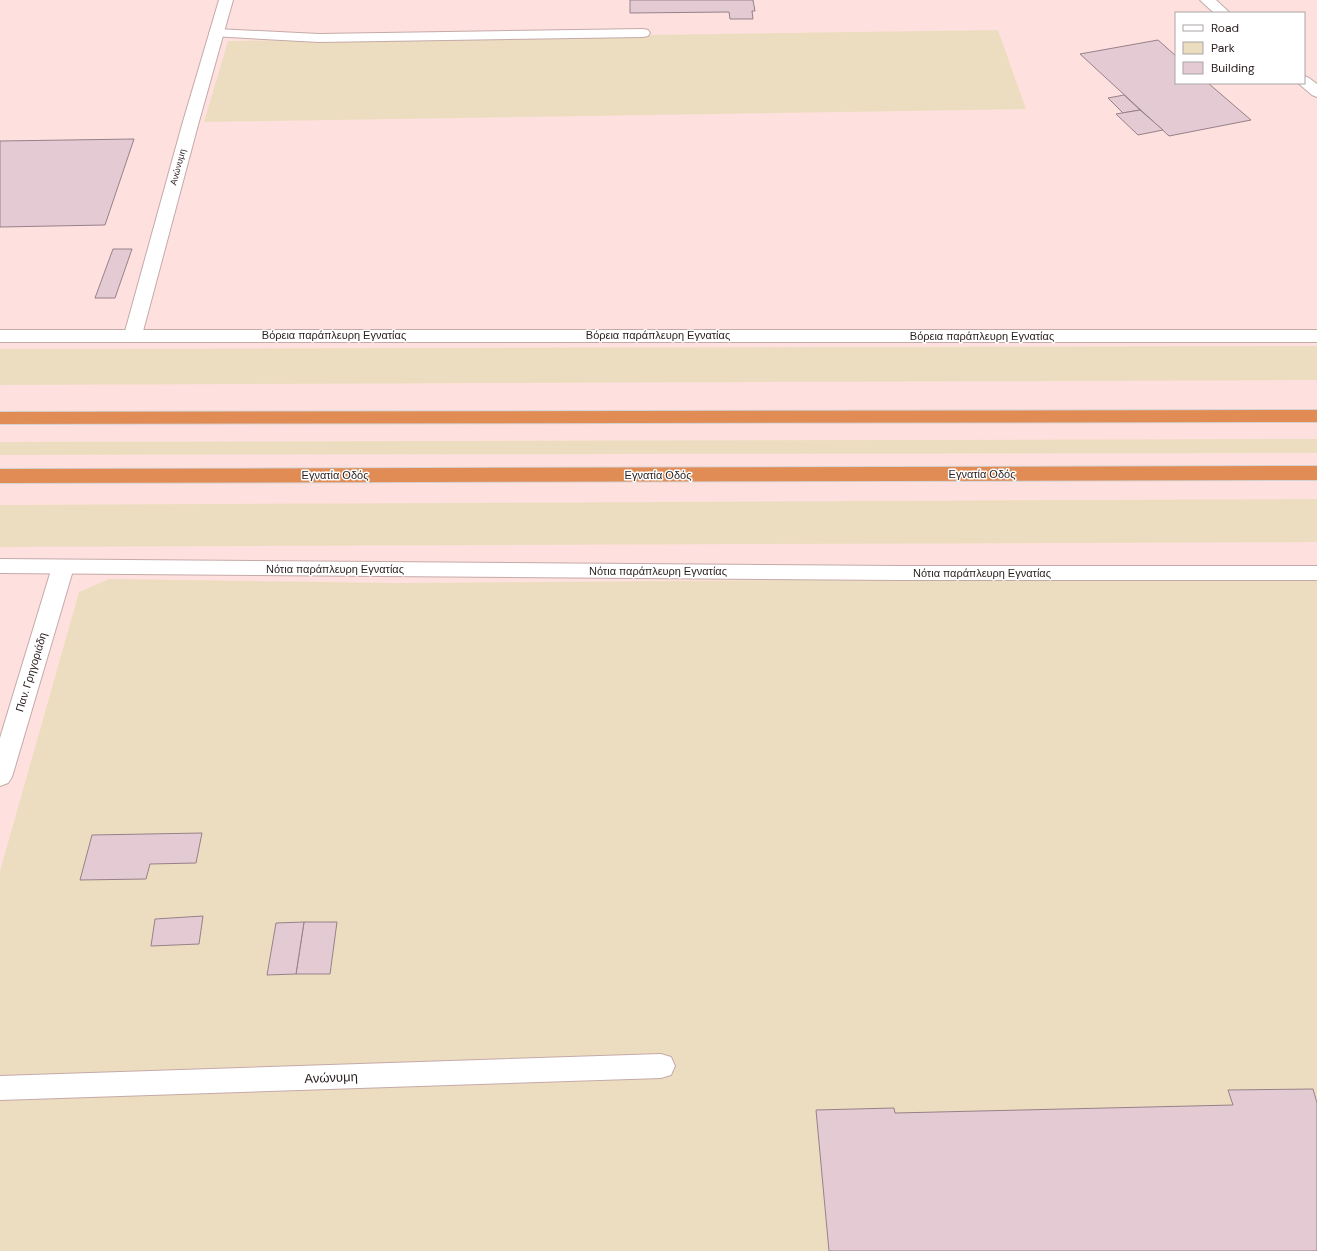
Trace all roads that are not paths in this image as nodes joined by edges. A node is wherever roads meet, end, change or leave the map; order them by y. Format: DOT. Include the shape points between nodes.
graph roads {
  1 [pos="226,0"];
  2 [pos="1207,0"];
  3 [pos="1222,12"];
  4 [pos="216,33"];
  5 [pos="643,33"];
  6 [pos="1305,83"];
  7 [pos="1317,92"];
  8 [pos="133,335"];
  9 [pos="0,336"];
  10 [pos="1317,336"];
  11 [pos="1317,416"];
  12 [pos="0,418"];
  13 [pos="1317,473"];
  14 [pos="0,476"];
  15 [pos="0,566"];
  16 [pos="63,567"];
  17 [pos="1317,573"];
  18 [pos="0,777"];
  19 [pos="662,1066"];
  20 [pos="0,1088"];
  1 -- 4 [label="street, Ανώνυμη"];
  2 -- 3 [label="street"];
  4 -- 5 [label="lane" via="319,38"];
  4 -- 8 [label="street, Ανώνυμη"];
  6 -- 7 [label="street"];
  8 -- 9 [label="street, Βόρεια παράπλευρη Εγνατίας"];
  8 -- 10 [label="street, Βόρεια παράπλευρη Εγνατίας"];
  11 -- 12 [label="highway"];
  13 -- 14 [label="highway, Εγνατία Οδός"];
  15 -- 16 [label="street, Νότια παράπλευρη Εγνατίας"];
  16 -- 17 [label="street, Νότια παράπλευρη Εγνατίας" via="892,573"];
  16 -- 18 [label="street, Παν. Γρηγοριάδη"];
  19 -- 20 [label="street, Ανώνυμη"];
}
